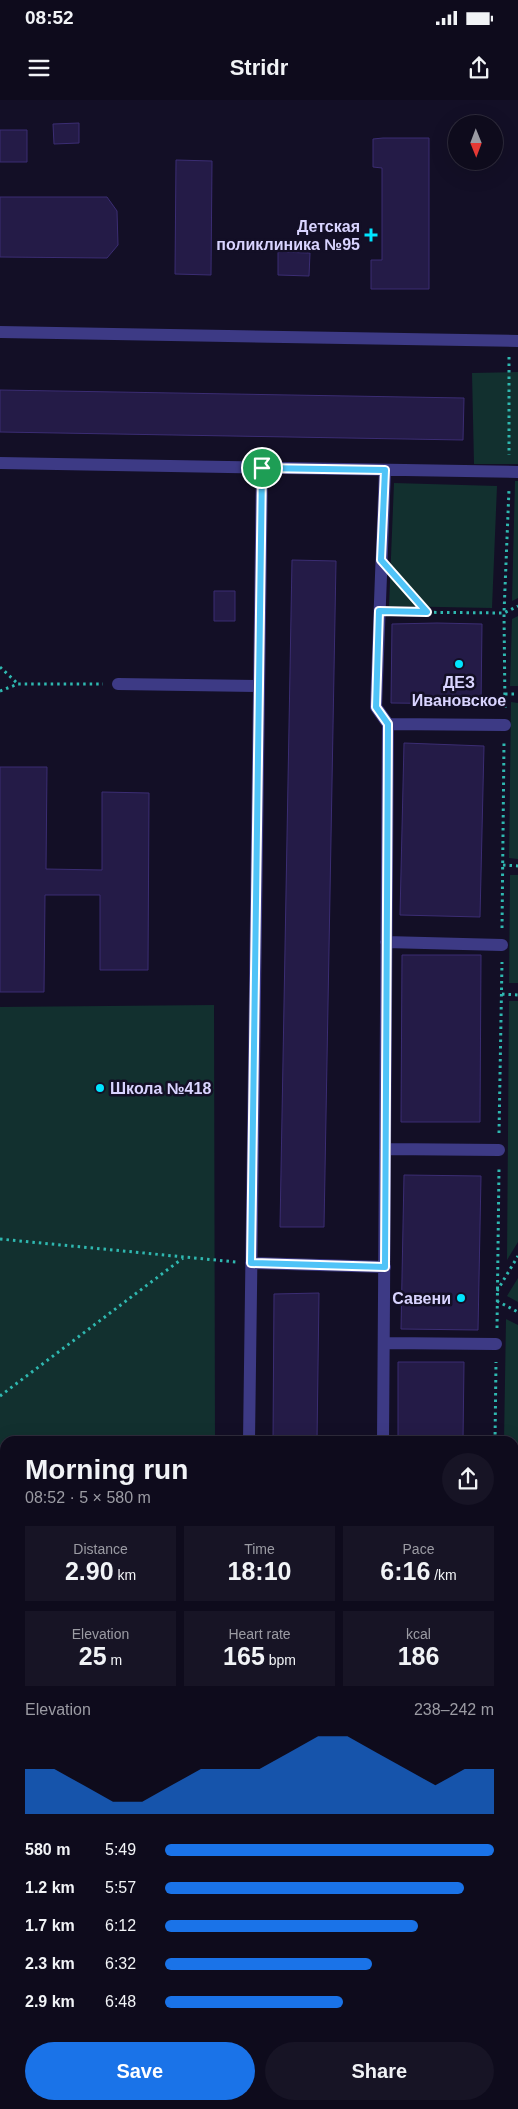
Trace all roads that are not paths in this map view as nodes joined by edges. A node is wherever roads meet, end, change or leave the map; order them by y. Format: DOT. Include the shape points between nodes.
graph roads {
  1 [pos="0,332"];
  2 [pos="513,341"];
  3 [pos="0,463"];
  4 [pos="262,468"];
  5 [pos="385,470"];
  6 [pos="514,472"];
  7 [pos="118,684"];
  8 [pos="259,686"];
  9 [pos="388,724"];
  10 [pos="505,725"];
  11 [pos="386,942"];
  12 [pos="502,945"];
  13 [pos="385,1149"];
  14 [pos="499,1150"];
  15 [pos="251,1263"];
  16 [pos="385,1267"];
  17 [pos="384,1343"];
  18 [pos="496,1344"];
  19 [pos="248,1436"];
  20 [pos="382,1436"];
  1 -- 2 [label="street"];
  3 -- 4 [label="street"];
  4 -- 5 [label="street"];
  4 -- 8 [label="street"];
  5 -- 6 [label="street"];
  5 -- 9 [label="street" via="376,707"];
  7 -- 8 [label="street"];
  8 -- 15 [label="street"];
  9 -- 10 [label="street"];
  9 -- 11 [label="street"];
  11 -- 12 [label="street"];
  11 -- 13 [label="street"];
  13 -- 14 [label="street"];
  13 -- 16 [label="street"];
  15 -- 16 [label="street"];
  15 -- 19 [label="street"];
  16 -- 17 [label="street"];
  17 -- 18 [label="street"];
  17 -- 20 [label="street"];
}
